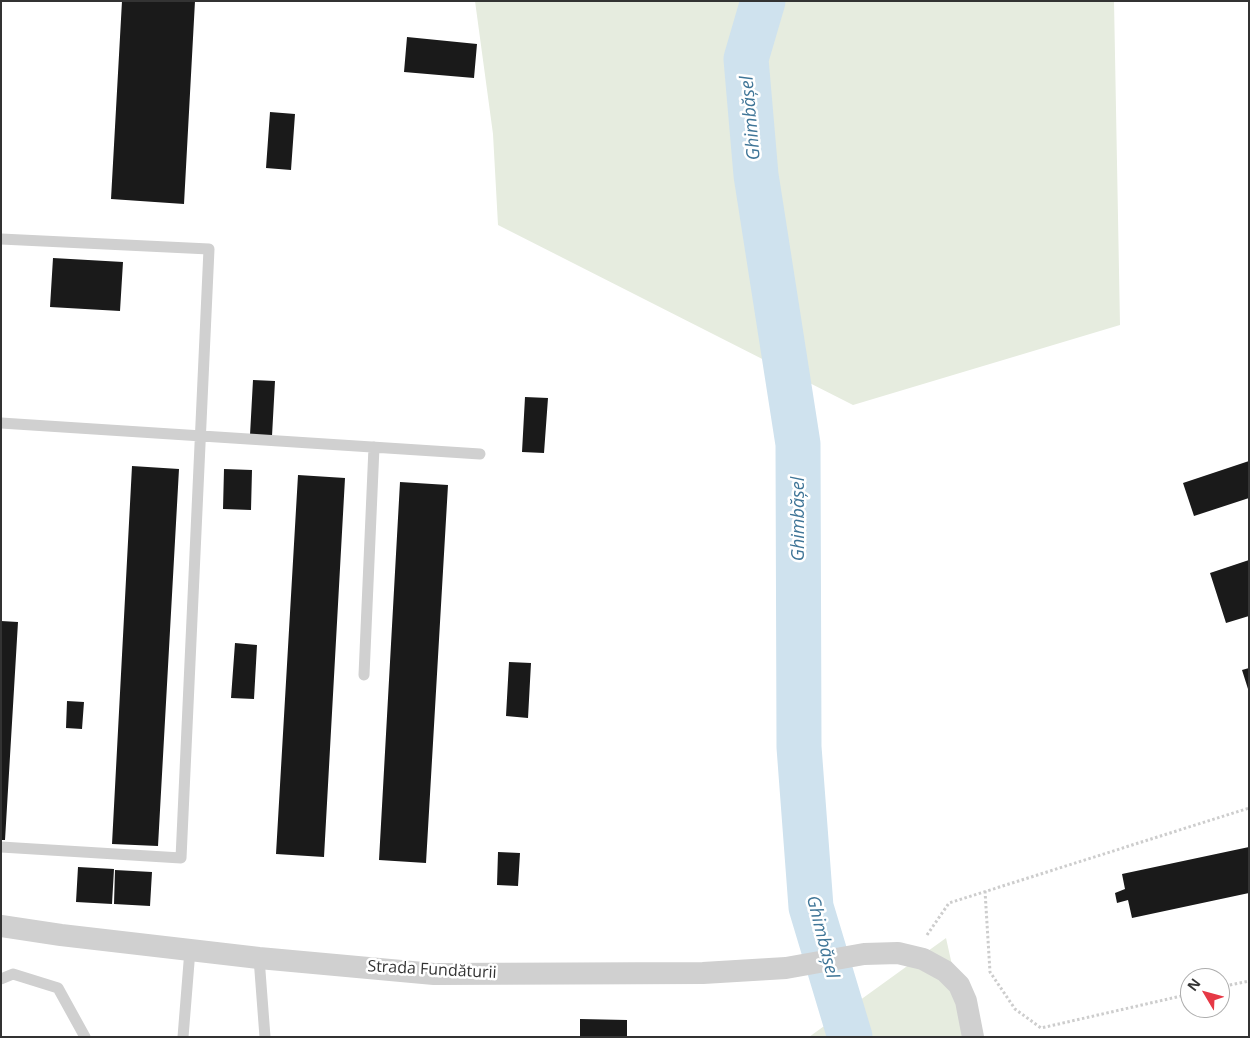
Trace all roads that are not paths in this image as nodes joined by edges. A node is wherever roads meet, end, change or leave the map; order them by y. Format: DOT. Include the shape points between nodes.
graph roads {
  1 [pos="1,239"];
  2 [pos="1,423"];
  3 [pos="200,435"];
  4 [pos="374,447"];
  5 [pos="480,454"];
  6 [pos="364,675"];
  7 [pos="1,847"];
  8 [pos="1,926"];
  9 [pos="190,950"];
  10 [pos="259,958"];
  11 [pos="1,978"];
  12 [pos="85,1037"];
  13 [pos="184,1037"];
  14 [pos="265,1037"];
  15 [pos="974,1037"];
  1 -- 3 [label="lane" via="209,249"];
  2 -- 3 [label="lane"];
  3 -- 4 [label="lane"];
  3 -- 7 [label="lane" via="181,858"];
  4 -- 5 [label="lane"];
  4 -- 6 [label="lane"];
  8 -- 9 [label="street, Strada Fundăturii"];
  9 -- 10 [label="street, Strada Fundăturii"];
  9 -- 13 [label="lane"];
  10 -- 14 [label="lane"];
  10 -- 15 [label="street, Strada Fundăturii" via="434,974 703,973 786,968 864,954 898,953 945,971 959,985"];
  11 -- 12 [label="lane" via="13,974 58,988"];
}
